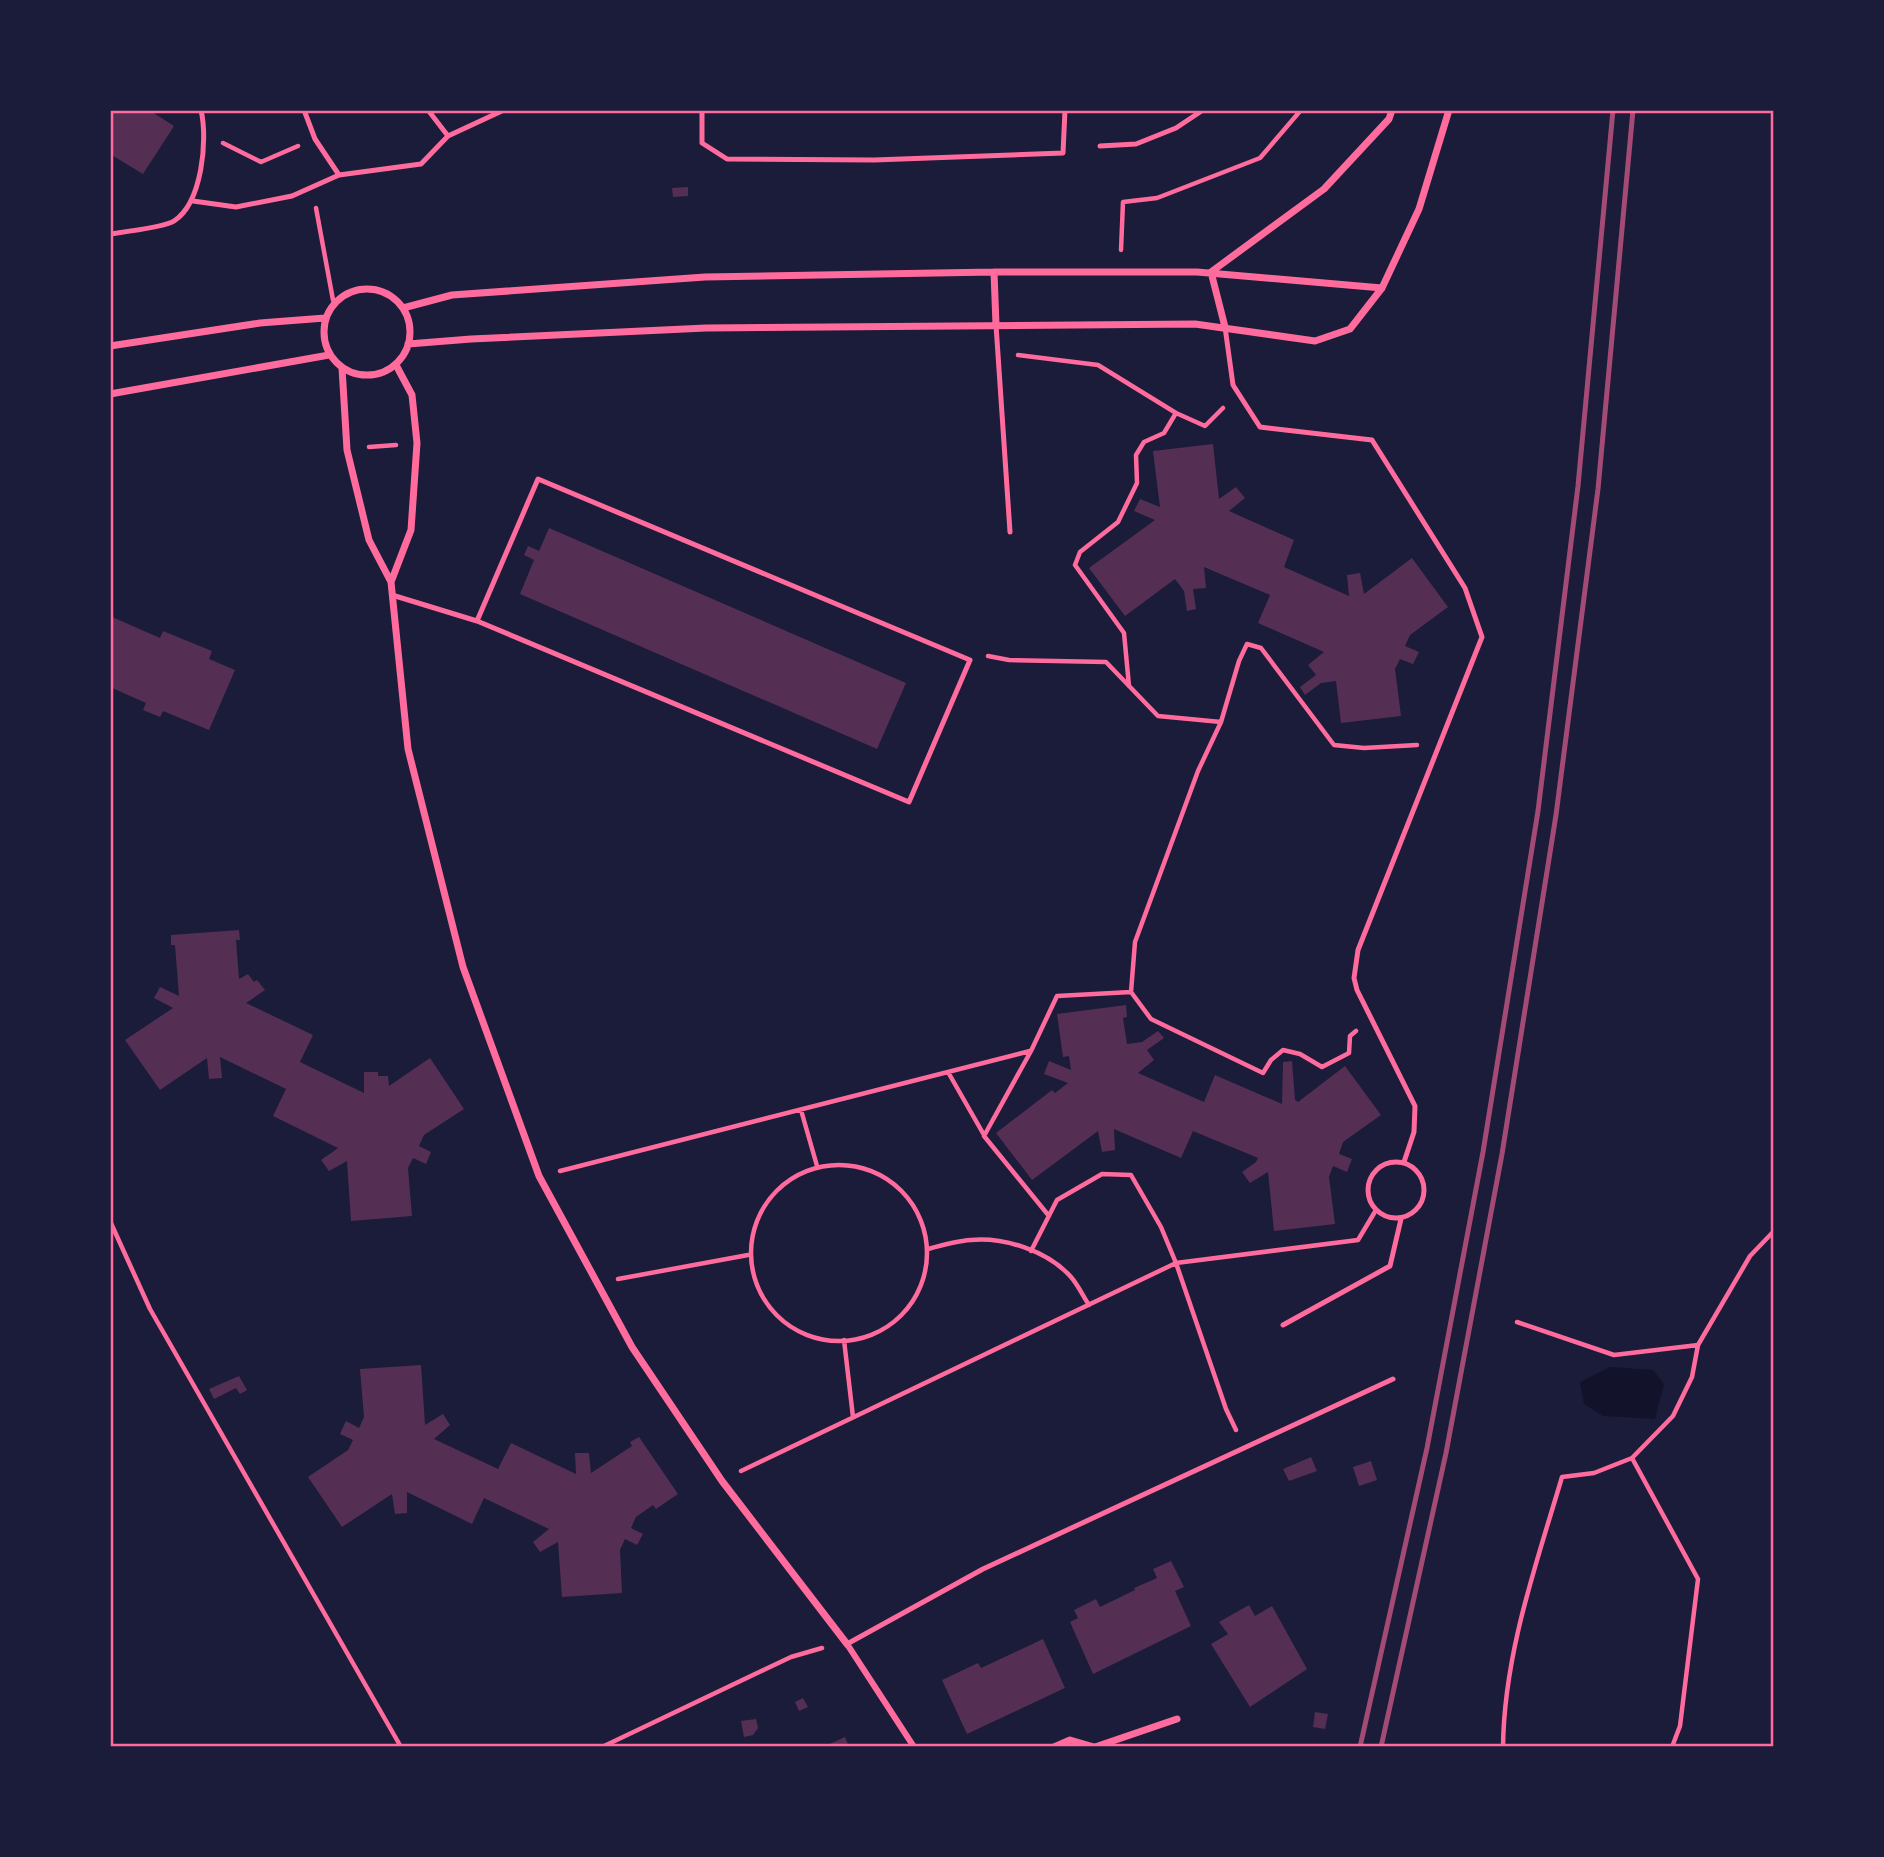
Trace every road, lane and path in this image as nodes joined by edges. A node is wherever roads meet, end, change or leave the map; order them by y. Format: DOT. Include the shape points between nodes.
graph roads {
  1 [pos="201,110"];
  2 [pos="304,110"];
  3 [pos="428,110"];
  4 [pos="504,110"];
  5 [pos="702,110"];
  6 [pos="1065,110"];
  7 [pos="1203,110"];
  8 [pos="1301,110"];
  9 [pos="1392,110"];
  10 [pos="1449,110"];
  11 [pos="204,133"];
  12 [pos="448,136"];
  13 [pos="315,139"];
  14 [pos="1100,146"];
  15 [pos="339,175"];
  16 [pos="312,187"];
  17 [pos="193,201"];
  18 [pos="110,234"];
  19 [pos="1120,271"];
  20 [pos="994,272"];
  21 [pos="1211,272"];
  22 [pos="1382,288"];
  23 [pos="334,304"];
  24 [pos="403,308"];
  25 [pos="326,318"];
  26 [pos="996,325"];
  27 [pos="1225,327"];
  28 [pos="408,344"];
  29 [pos="110,346"];
  30 [pos="996,352"];
  31 [pos="329,355"];
  32 [pos="396,365"];
  33 [pos="342,368"];
  34 [pos="1238,392"];
  35 [pos="110,394"];
  36 [pos="1176,413"];
  37 [pos="396,444"];
  38 [pos="361,448"];
  39 [pos="1010,532"];
  40 [pos="391,582"];
  41 [pos="391,594"];
  42 [pos="477,621"];
  43 [pos="970,660"];
  44 [pos="1129,686"];
  45 [pos="1221,722"];
  46 [pos="1439,744"];
  47 [pos="1130,992"];
  48 [pos="1371,1015"];
  49 [pos="1031,1051"];
  50 [pos="948,1072"];
  51 [pos="801,1110"];
  52 [pos="984,1136"];
  53 [pos="1404,1162"];
  54 [pos="817,1166"];
  55 [pos="539,1176"];
  56 [pos="1376,1210"];
  57 [pos="1049,1216"];
  58 [pos="1401,1219"];
  59 [pos="110,1221"];
  60 [pos="1774,1231"];
  61 [pos="928,1249"];
  62 [pos="1031,1251"];
  63 [pos="748,1255"];
  64 [pos="1176,1263"];
  65 [pos="598,1283"];
  66 [pos="1089,1305"];
  67 [pos="1517,1322"];
  68 [pos="1283,1325"];
  69 [pos="844,1340"];
  70 [pos="1698,1345"];
  71 [pos="1393,1379"];
  72 [pos="1226,1409"];
  73 [pos="853,1417"];
  74 [pos="1633,1458"];
  75 [pos="722,1481"];
  76 [pos="847,1644"];
  77 [pos="1177,1719"];
  78 [pos="401,1747"];
  79 [pos="601,1747"];
  80 [pos="914,1747"];
  81 [pos="1054,1747"];
  82 [pos="1095,1747"];
  83 [pos="1503,1747"];
  84 [pos="1671,1747"];
  1 -- 11 [label="lane"];
  2 -- 13 [label="lane"];
  3 -- 12 [label="lane"];
  4 -- 12 [label="lane"];
  5 -- 6 [label="lane" via="702,143 727,159 861,160 1063,153"];
  7 -- 14 [label="lane" via="1176,128 1136,144"];
  8 -- 19 [label="path" via="1259,158 1157,198 1123,202"];
  9 -- 21 [label="street" via="1389,119 1324,189"];
  10 -- 22 [label="street" via="1419,209"];
  11 -- 13 [label="path" via="261,162"];
  11 -- 17 [label="lane"];
  12 -- 15 [label="lane" via="421,164"];
  13 -- 15 [label="lane"];
  15 -- 16 [label="lane"];
  16 -- 17 [label="lane" via="292,196 236,207"];
  16 -- 23 [label="path"];
  17 -- 18 [label="lane" via="174,222"];
  19 -- 20 [label="street"];
  19 -- 21 [label="street"];
  20 -- 24 [label="street" via="705,277 452,295"];
  20 -- 26 [label="street"];
  21 -- 22 [label="street"];
  21 -- 27 [label="street"];
  22 -- 27 [label="street" via="1350,329 1315,341"];
  23 -- 24 [label="street" via="361,289 377,290"];
  23 -- 25 [label="street"];
  24 -- 28 [label="street" via="410,326"];
  25 -- 29 [label="street" via="260,323"];
  25 -- 31 [label="street" via="323,337"];
  26 -- 27 [label="street"];
  26 -- 28 [label="street" via="706,328"];
  26 -- 30 [label="lane"];
  27 -- 34 [label="lane" via="1233,385"];
  28 -- 32 [label="street"];
  30 -- 36 [label="path" via="1098,365"];
  30 -- 39 [label="lane"];
  31 -- 33 [label="street"];
  31 -- 35 [label="street"];
  32 -- 33 [label="street" via="369,376"];
  32 -- 40 [label="street" via="412,395 417,443 411,530"];
  33 -- 40 [label="street" via="347,450 369,540"];
  34 -- 36 [label="path" via="1205,426"];
  34 -- 46 [label="lane" via="1260,427 1372,440 1465,588 1482,637"];
  36 -- 44 [label="path" via="1164,433 1144,442 1136,454 1138,483 1118,522 1080,552 1075,565 1124,633"];
  37 -- 38 [label="path"];
  40 -- 41 [label="street"];
  41 -- 42 [label="lane"];
  41 -- 55 [label="street" via="408,750 463,967"];
  42 -- 43 [label="lane" via="909,802"];
  42 -- 43 [label="lane" via="538,479"];
  43 -- 44 [label="path" via="991,656 1107,662"];
  44 -- 45 [label="path" via="1158,716"];
  45 -- 46 [label="path" via="1247,644 1261,648 1334,745"];
  45 -- 47 [label="path" via="1198,771 1135,942"];
  46 -- 48 [label="lane" via="1358,950 1354,978"];
  47 -- 48 [label="path" via="1151,1019 1263,1073 1283,1050 1322,1067 1340,1058 1349,1053 1350,1036"];
  47 -- 49 [label="path" via="1056,996"];
  48 -- 53 [label="lane" via="1415,1106 1414,1132"];
  49 -- 50 [label="path"];
  49 -- 52 [label="path"];
  50 -- 51 [label="path"];
  50 -- 52 [label="path"];
  51 -- 54 [label="path"];
  51 -- 55 [label="path"];
  52 -- 57 [label="path"];
  53 -- 56 [label="lane" via="1385,1164 1371,1176 1368,1194"];
  53 -- 58 [label="lane" via="1419,1173 1424,1191 1418,1208"];
  54 -- 61 [label="path" via="872,1174 894,1186 916,1206"];
  54 -- 63 [label="path" via="776,1191 764,1206 749,1238"];
  55 -- 65 [label="street"];
  56 -- 58 [label="lane"];
  56 -- 64 [label="path" via="1359,1240"];
  57 -- 62 [label="path"];
  57 -- 64 [label="path" via="1057,1200 1102,1174 1132,1175"];
  58 -- 68 [label="lane" via="1390,1266"];
  59 -- 78 [label="path" via="150,1309"];
  60 -- 70 [label="path" via="1750,1256"];
  61 -- 62 [label="path" via="985,1240"];
  61 -- 69 [label="path" via="925,1276 906,1309 877,1332"];
  62 -- 66 [label="path" via="1070,1277"];
  63 -- 65 [label="path"];
  63 -- 69 [label="path" via="771,1308 802,1331"];
  64 -- 66 [label="path"];
  64 -- 72 [label="path"];
  65 -- 75 [label="street" via="632,1347"];
  66 -- 73 [label="path"];
  67 -- 70 [label="path" via="1614,1354"];
  69 -- 73 [label="path"];
  70 -- 74 [label="path" via="1692,1377 1672,1416"];
  71 -- 76 [label="lane" via="984,1569"];
  73 -- 75 [label="path"];
  74 -- 83 [label="path" via="1594,1473 1562,1477 1509,1672"];
  74 -- 84 [label="path" via="1698,1579 1680,1726"];
  75 -- 76 [label="street"];
  76 -- 79 [label="path" via="791,1657"];
  76 -- 80 [label="street"];
  77 -- 82 [label="street"];
  81 -- 82 [label="street" via="1070,1740"];
}
